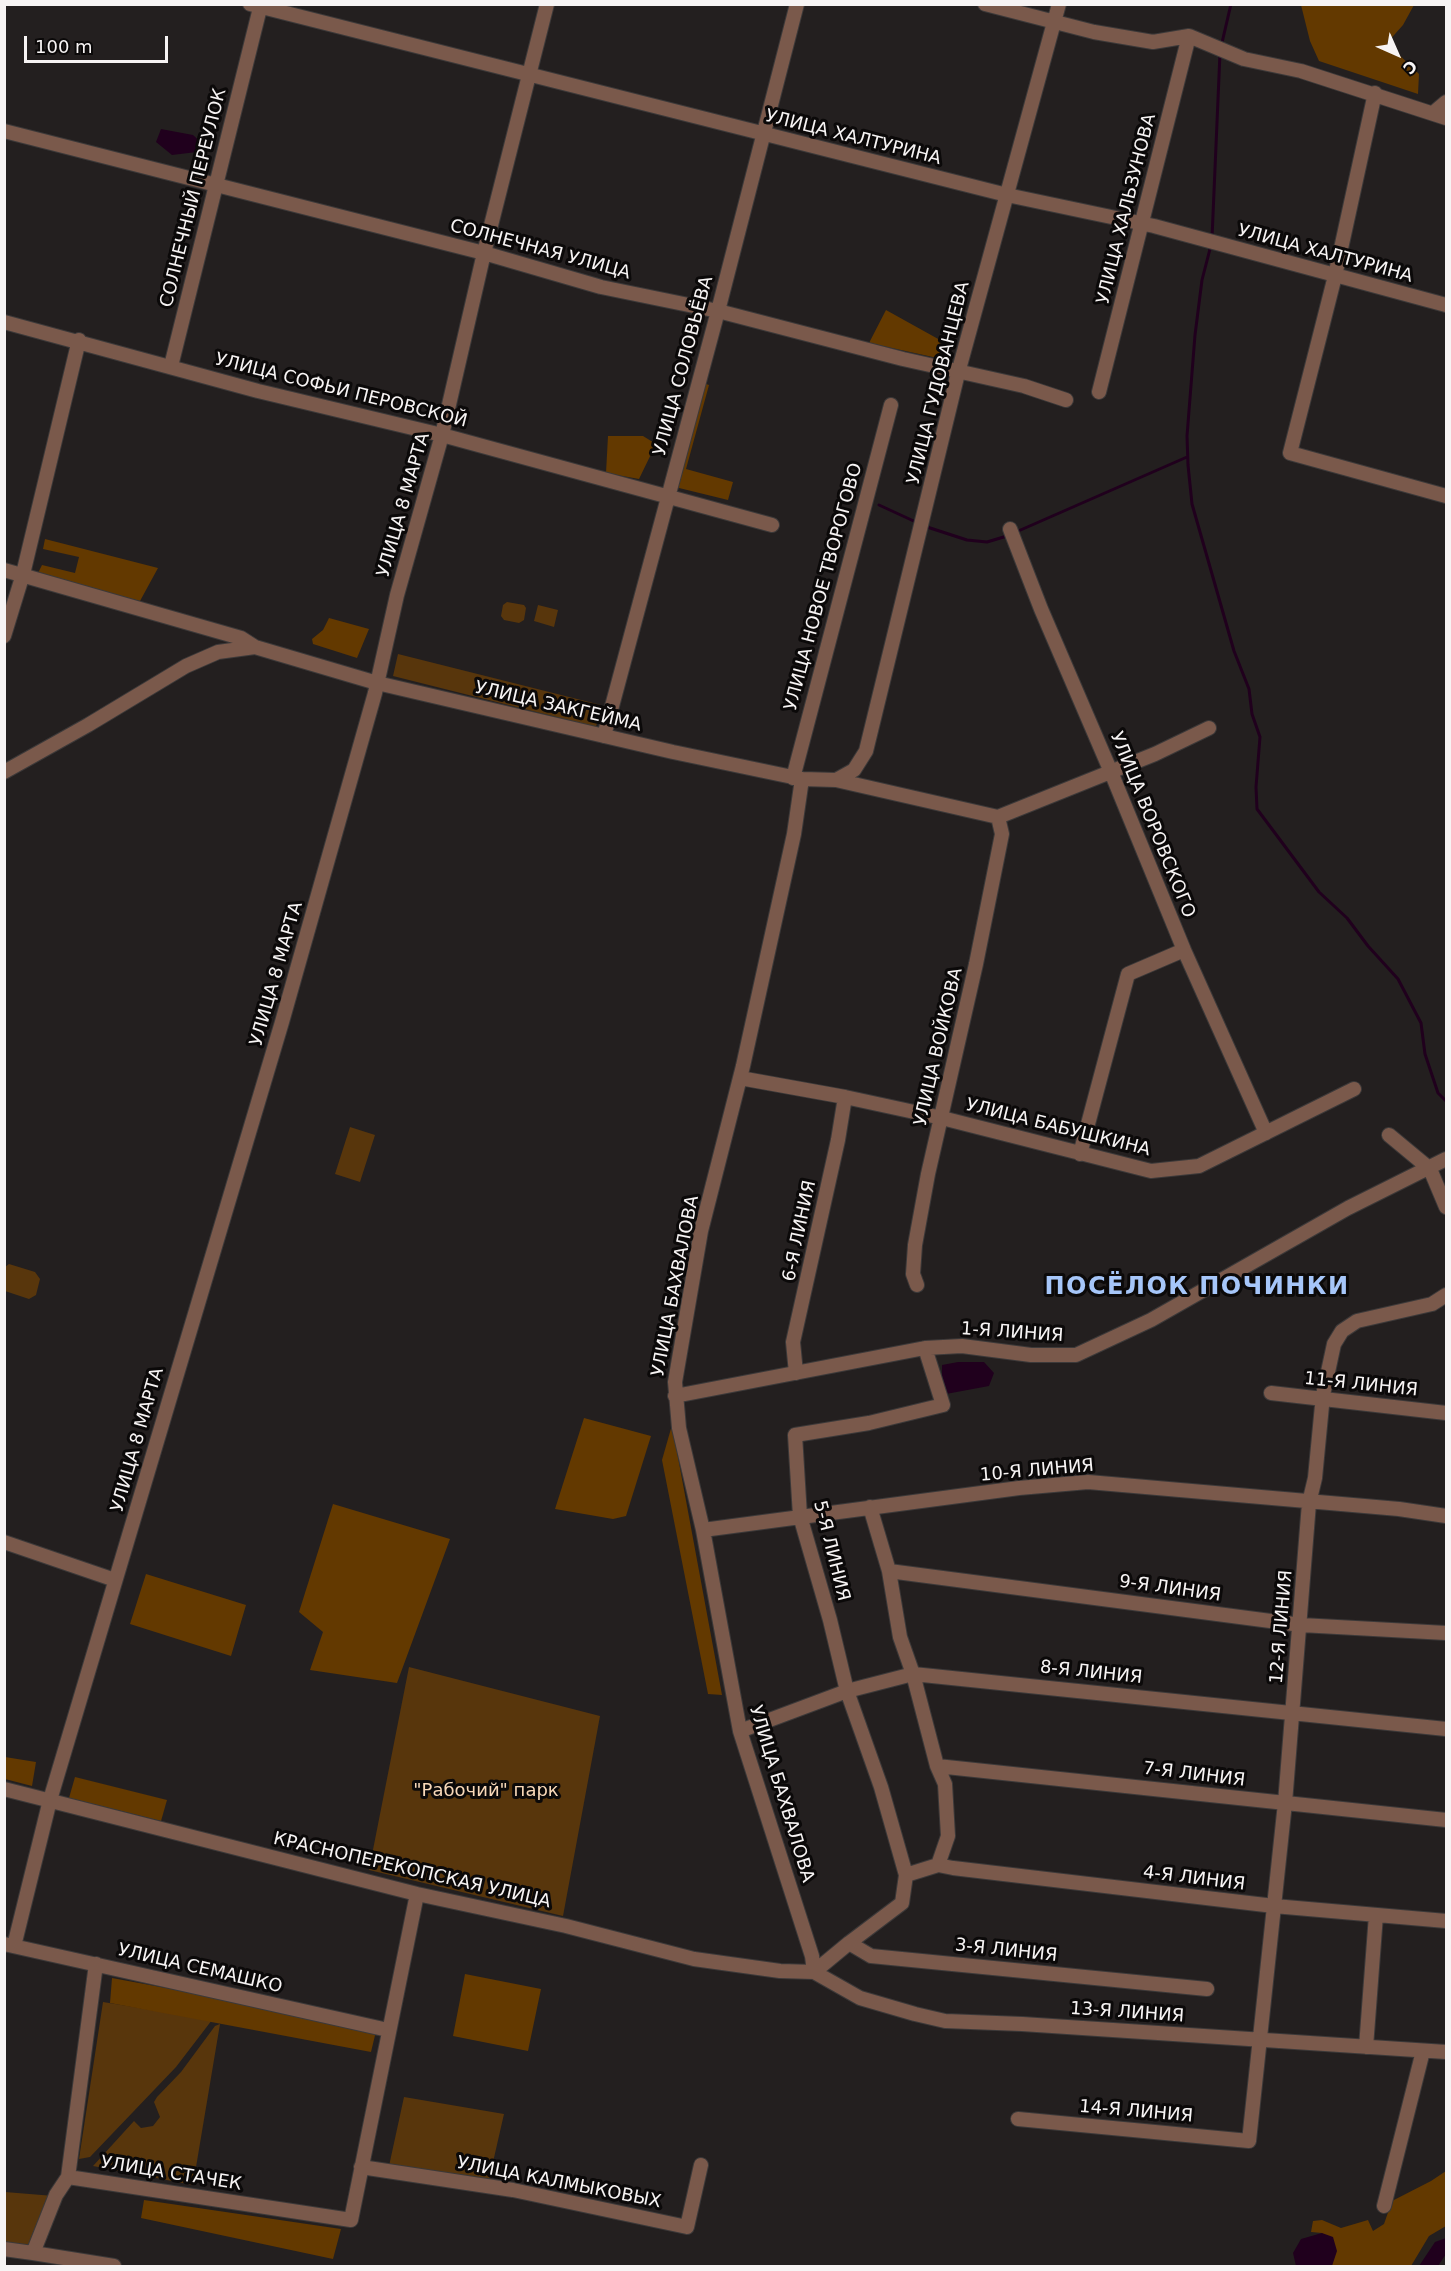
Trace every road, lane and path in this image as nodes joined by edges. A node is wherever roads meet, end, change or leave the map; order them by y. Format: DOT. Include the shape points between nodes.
graph roads {
  1 [pos="547,4"];
  2 [pos="797,4"];
  3 [pos="985,4"];
  4 [pos="1059,4"];
  5 [pos="257,5"];
  6 [pos="1054,22"];
  7 [pos="1189,36"];
  8 [pos="529,74"];
  9 [pos="1375,93"];
  10 [pos="1446,102"];
  11 [pos="1440,115"];
  12 [pos="4,131"];
  13 [pos="764,135"];
  14 [pos="215,185"];
  15 [pos="1007,195"];
  16 [pos="1142,223"];
  17 [pos="484,253"];
  18 [pos="1335,276"];
  19 [pos="1446,304"];
  20 [pos="718,311"];
  21 [pos="4,322"];
  22 [pos="79,340"];
  23 [pos="171,366"];
  24 [pos="958,373"];
  25 [pos="1099,392"];
  26 [pos="1066,400"];
  27 [pos="891,405"];
  28 [pos="442,435"];
  29 [pos="668,495"];
  30 [pos="1446,496"];
  31 [pos="772,525"];
  32 [pos="1010,529"];
  33 [pos="4,570"];
  34 [pos="23,574"];
  35 [pos="4,636"];
  36 [pos="255,647"];
  37 [pos="377,683"];
  38 [pos="1209,728"];
  39 [pos="604,736"];
  40 [pos="4,772"];
  41 [pos="1111,772"];
  42 [pos="797,778"];
  43 [pos="836,780"];
  44 [pos="998,817"];
  45 [pos="1184,950"];
  46 [pos="740,1078"];
  47 [pos="1354,1089"];
  48 [pos="845,1097"];
  49 [pos="942,1118"];
  50 [pos="1266,1133"];
  51 [pos="1389,1135"];
  52 [pos="1080,1154"];
  53 [pos="1446,1159"];
  54 [pos="1430,1168"];
  55 [pos="1446,1206"];
  56 [pos="917,1285"];
  57 [pos="1446,1295"];
  58 [pos="925,1348"];
  59 [pos="796,1373"];
  60 [pos="1271,1393"];
  61 [pos="675,1396"];
  62 [pos="1322,1400"];
  63 [pos="1446,1413"];
  64 [pos="1309,1503"];
  65 [pos="870,1508"];
  66 [pos="800,1516"];
  67 [pos="1446,1516"];
  68 [pos="703,1530"];
  69 [pos="4,1542"];
  70 [pos="889,1571"];
  71 [pos="116,1580"];
  72 [pos="1301,1625"];
  73 [pos="1446,1633"];
  74 [pos="913,1674"];
  75 [pos="847,1691"];
  76 [pos="1293,1713"];
  77 [pos="1446,1729"];
  78 [pos="740,1731"];
  79 [pos="937,1766"];
  80 [pos="4,1789"];
  81 [pos="50,1800"];
  82 [pos="1285,1803"];
  83 [pos="1446,1820"];
  84 [pos="938,1864"];
  85 [pos="906,1875"];
  86 [pos="417,1894"];
  87 [pos="1274,1906"];
  88 [pos="1376,1915"];
  89 [pos="1446,1921"];
  90 [pos="849,1943"];
  91 [pos="9,1945"];
  92 [pos="96,1964"];
  93 [pos="814,1972"];
  94 [pos="1207,1989"];
  95 [pos="388,2030"];
  96 [pos="1261,2041"];
  97 [pos="1366,2048"];
  98 [pos="1423,2051"];
  99 [pos="1446,2052"];
  100 [pos="1018,2120"];
  101 [pos="1249,2141"];
  102 [pos="701,2166"];
  103 [pos="361,2167"];
  104 [pos="68,2177"];
  105 [pos="1384,2206"];
  106 [pos="4,2249"];
  107 [pos="33,2253"];
  108 [pos="114,2266"];
  1 -- 8 [label="street, УЛИЦА 8 МАРТА"];
  2 -- 13 [label="street, УЛИЦА СОЛОВЬЁВА"];
  3 -- 6 [label="street"];
  4 -- 6 [label="street, УЛИЦА ГУДОВАНЦЕВА"];
  5 -- 8 [label="street, УЛИЦА ХАЛТУРИНА"];
  5 -- 14 [label="street, СОЛНЕЧНЫЙ ПЕРЕУЛОК"];
  6 -- 7 [label="street" via="1153,42"];
  6 -- 15 [label="street, УЛИЦА ГУДОВАНЦЕВА"];
  7 -- 9 [label="street" via="1244,59 1301,70"];
  7 -- 16 [label="street, УЛИЦА ХАЛЬЗУНОВА"];
  8 -- 13 [label="street, УЛИЦА ХАЛТУРИНА"];
  8 -- 17 [label="street, УЛИЦА 8 МАРТА"];
  9 -- 11 [label="street"];
  9 -- 18 [label="street"];
  10 -- 11 [label="street"];
  12 -- 14 [label="street, СОЛНЕЧНАЯ УЛИЦА"];
  13 -- 15 [label="street, УЛИЦА ХАЛТУРИНА"];
  13 -- 20 [label="street, УЛИЦА СОЛОВЬЁВА"];
  14 -- 17 [label="street, СОЛНЕЧНАЯ УЛИЦА"];
  14 -- 23 [label="street, СОЛНЕЧНЫЙ ПЕРЕУЛОК"];
  15 -- 16 [label="street, УЛИЦА ХАЛТУРИНА"];
  15 -- 24 [label="street, УЛИЦА ГУДОВАНЦЕВА"];
  16 -- 18 [label="street, УЛИЦА ХАЛТУРИНА"];
  16 -- 25 [label="street, УЛИЦА ХАЛЬЗУНОВА"];
  17 -- 20 [label="street, СОЛНЕЧНАЯ УЛИЦА" via="601,287"];
  17 -- 28 [label="street, УЛИЦА 8 МАРТА"];
  18 -- 19 [label="street, УЛИЦА ХАЛТУРИНА"];
  18 -- 30 [label="street" via="1290,453"];
  20 -- 24 [label="street, СОЛНЕЧНАЯ УЛИЦА"];
  20 -- 29 [label="street, УЛИЦА СОЛОВЬЁВА"];
  21 -- 22 [label="street, УЛИЦА СОФЬИ ПЕРОВСКОЙ"];
  22 -- 23 [label="street, УЛИЦА СОФЬИ ПЕРОВСКОЙ"];
  22 -- 34 [label="street"];
  23 -- 28 [label="street, УЛИЦА СОФЬИ ПЕРОВСКОЙ"];
  24 -- 26 [label="street, СОЛНЕЧНАЯ УЛИЦА" via="1024,386"];
  24 -- 43 [label="street, УЛИЦА ГУДОВАНЦЕВА" via="866,751 854,770"];
  27 -- 42 [label="street, УЛИЦА НОВОЕ ТВОРОГОВО"];
  28 -- 29 [label="street, УЛИЦА СОФЬИ ПЕРОВСКОЙ"];
  28 -- 37 [label="street, УЛИЦА 8 МАРТА"];
  29 -- 31 [label="street, УЛИЦА СОФЬИ ПЕРОВСКОЙ"];
  29 -- 39 [label="street, УЛИЦА СОЛОВЬЁВА"];
  32 -- 41 [label="street, УЛИЦА ВОРОВСКОГО"];
  33 -- 34 [label="street, УЛИЦА ЗАКГЕЙМА"];
  34 -- 35 [label="street"];
  34 -- 36 [label="street, УЛИЦА ЗАКГЕЙМА" via="242,638"];
  36 -- 37 [label="street, УЛИЦА ЗАКГЕЙМА"];
  36 -- 40 [label="street, УЛИЦА ЗАКГЕЙМА" via="218,652 186,666"];
  37 -- 39 [label="street, УЛИЦА ЗАКГЕЙМА"];
  37 -- 71 [label="street, УЛИЦА 8 МАРТА" via="292,988"];
  38 -- 41 [label="street"];
  39 -- 42 [label="street, УЛИЦА ЗАКГЕЙМА"];
  41 -- 44 [label="street"];
  41 -- 45 [label="street, УЛИЦА ВОРОВСКОГО"];
  42 -- 43 [label="street, УЛИЦА ЗАКГЕЙМА"];
  42 -- 46 [label="street, УЛИЦА БАХВАЛОВА" via="794,834"];
  43 -- 44 [label="street, УЛИЦА ЗАКГЕЙМА"];
  44 -- 49 [label="street, УЛИЦА ВОЙКОВА" via="1002,834"];
  45 -- 50 [label="street, УЛИЦА ВОРОВСКОГО"];
  45 -- 52 [label="street" via="1128,974"];
  46 -- 48 [label="street, УЛИЦА БАБУШКИНА"];
  46 -- 61 [label="street, УЛИЦА БАХВАЛОВА" via="701,1232"];
  47 -- 50 [label="street, УЛИЦА БАБУШКИНА"];
  48 -- 49 [label="street, УЛИЦА БАБУШКИНА"];
  48 -- 59 [label="street, 6-Я ЛИНИЯ" via="793,1342"];
  49 -- 52 [label="street, УЛИЦА БАБУШКИНА"];
  49 -- 56 [label="street, УЛИЦА ВОЙКОВА" via="915,1245 913,1274"];
  50 -- 52 [label="street, УЛИЦА БАБУШКИНА" via="1198,1166 1151,1171"];
  51 -- 54 [label="street"];
  53 -- 54 [label="street, 1-Я ЛИНИЯ"];
  54 -- 55 [label="street"];
  54 -- 58 [label="street, 1-Я ЛИНИЯ" via="1348,1208 1151,1320 1076,1355 1031,1355 962,1346"];
  57 -- 62 [label="street, 12-Я ЛИНИЯ" via="1432,1304 1357,1321 1342,1331 1334,1344"];
  58 -- 59 [label="street, 1-Я ЛИНИЯ"];
  58 -- 66 [label="street, 5-Я ЛИНИЯ" via="943,1405 795,1435"];
  59 -- 61 [label="street, 1-Я ЛИНИЯ"];
  60 -- 62 [label="street, 11-Я ЛИНИЯ"];
  61 -- 68 [label="street, УЛИЦА БАХВАЛОВА"];
  62 -- 63 [label="street, 11-Я ЛИНИЯ"];
  62 -- 64 [label="street, 12-Я ЛИНИЯ"];
  64 -- 65 [label="street, 10-Я ЛИНИЯ" via="1088,1482"];
  64 -- 67 [label="street, 10-Я ЛИНИЯ"];
  64 -- 72 [label="street, 12-Я ЛИНИЯ"];
  65 -- 66 [label="street, 10-Я ЛИНИЯ"];
  65 -- 70 [label="street"];
  66 -- 68 [label="street, 10-Я ЛИНИЯ"];
  66 -- 75 [label="street, 5-Я ЛИНИЯ"];
  68 -- 78 [label="street, УЛИЦА БАХВАЛОВА"];
  69 -- 71 [label="street"];
  70 -- 72 [label="street, 9-Я ЛИНИЯ"];
  70 -- 74 [label="street" via="900,1637"];
  71 -- 81 [label="street, УЛИЦА 8 МАРТА"];
  72 -- 73 [label="street, 9-Я ЛИНИЯ"];
  72 -- 76 [label="street, 12-Я ЛИНИЯ"];
  74 -- 75 [label="street, 8-Я ЛИНИЯ"];
  74 -- 76 [label="street, 8-Я ЛИНИЯ"];
  74 -- 79 [label="street"];
  75 -- 78 [label="street, 8-Я ЛИНИЯ"];
  75 -- 85 [label="street, 5-Я ЛИНИЯ" via="881,1787"];
  76 -- 77 [label="street, 8-Я ЛИНИЯ"];
  76 -- 82 [label="street, 12-Я ЛИНИЯ"];
  78 -- 93 [label="street, УЛИЦА БАХВАЛОВА"];
  79 -- 82 [label="street, 7-Я ЛИНИЯ"];
  79 -- 84 [label="street" via="945,1784 948,1836"];
  80 -- 81 [label="street, КРАСНОПЕРЕКОПСКАЯ УЛИЦА"];
  81 -- 86 [label="street, КРАСНОПЕРЕКОПСКАЯ УЛИЦА"];
  81 -- 91 [label="street, УЛИЦА 8 МАРТА"];
  82 -- 83 [label="street, 7-Я ЛИНИЯ"];
  82 -- 87 [label="street, 12-Я ЛИНИЯ"];
  84 -- 85 [label="street"];
  84 -- 87 [label="street, 4-Я ЛИНИЯ"];
  85 -- 90 [label="street" via="902,1903"];
  86 -- 93 [label="street, КРАСНОПЕРЕКОПСКАЯ УЛИЦА" via="694,1959"];
  86 -- 95 [label="street"];
  87 -- 88 [label="street, 4-Я ЛИНИЯ"];
  87 -- 96 [label="street, 12-Я ЛИНИЯ"];
  88 -- 89 [label="street, 4-Я ЛИНИЯ"];
  88 -- 97 [label="street"];
  90 -- 93 [label="street"];
  90 -- 94 [label="street, 3-Я ЛИНИЯ" via="871,1956"];
  91 -- 92 [label="street, УЛИЦА СЕМАШКО"];
  92 -- 95 [label="street, УЛИЦА СЕМАШКО"];
  92 -- 104 [label="street"];
  93 -- 96 [label="street, 13-Я ЛИНИЯ" via="860,1998 945,2021"];
  95 -- 103 [label="street"];
  96 -- 97 [label="street, 13-Я ЛИНИЯ"];
  96 -- 101 [label="street, 12-Я ЛИНИЯ"];
  97 -- 98 [label="street, 13-Я ЛИНИЯ"];
  98 -- 99 [label="street, 13-Я ЛИНИЯ"];
  98 -- 105 [label="street"];
  100 -- 101 [label="street, 14-Я ЛИНИЯ"];
  102 -- 103 [label="street, УЛИЦА КАЛМЫКОВЫХ" via="687,2227 513,2190"];
  103 -- 104 [label="street, УЛИЦА СТАЧЕК" via="351,2220"];
  104 -- 107 [label="street" via="56,2195"];
  106 -- 107 [label="street"];
  107 -- 108 [label="street"];
}
